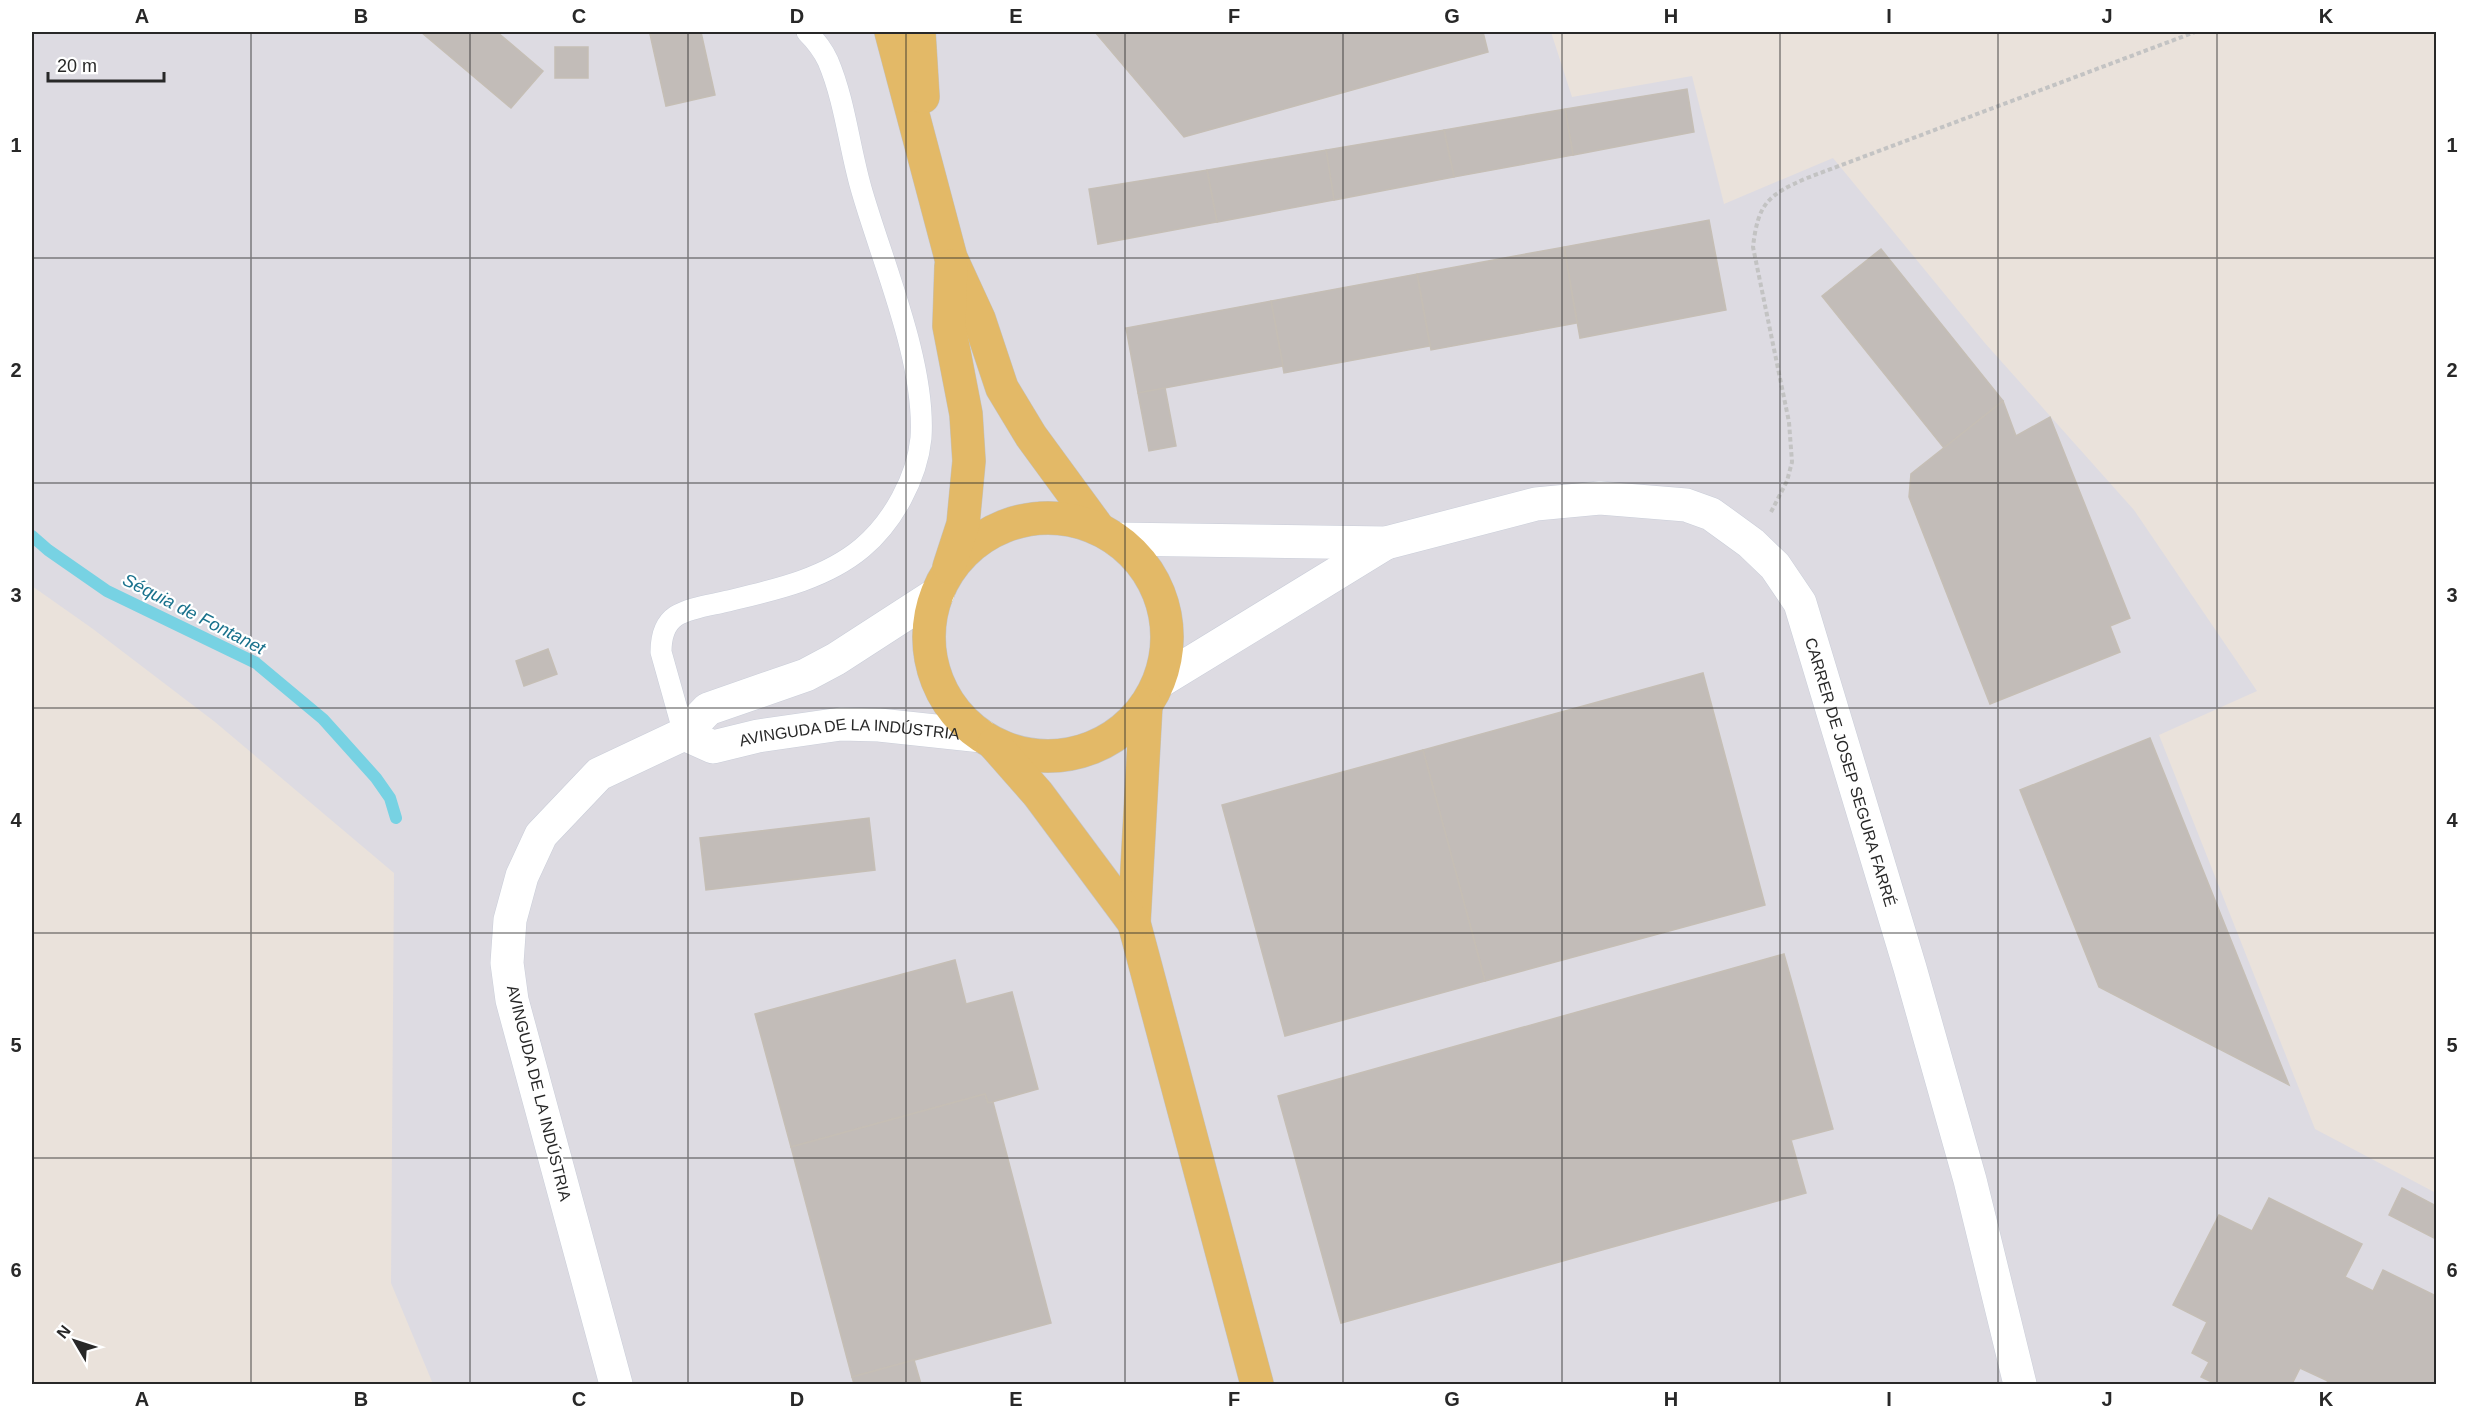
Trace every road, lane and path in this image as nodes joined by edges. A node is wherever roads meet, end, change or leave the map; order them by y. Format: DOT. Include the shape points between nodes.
graph roads {
  1 [pos="807,32"];
  2 [pos="891,32"];
  3 [pos="919,32"];
  4 [pos="2194,32"];
  5 [pos="926,159"];
  6 [pos="951,258"];
  7 [pos="1108,534"];
  8 [pos="1386,543"];
  9 [pos="1751,543"];
  10 [pos="942,585"];
  11 [pos="1152,694"];
  12 [pos="684,734"];
  13 [pos="987,739"];
  14 [pos="1134,923"];
  15 [pos="616,1384"];
  16 [pos="1257,1384"];
  17 [pos="2020,1384"];
  1 -- 12 [label="lane" via="819,45 834,79 861,189 908,341 919,397 920,441 901,499 891,517 862,548 822,572 689,611 675,617 666,627 661,652"];
  2 -- 5 [label="main road"];
  3 -- 5 [label="main road"];
  4 -- 9 [label="path" via="1807,178 1779,190 1768,200 1755,229 1753,247 1789,422 1792,462 1777,502"];
  5 -- 6 [label="main road"];
  6 -- 7 [label="main road" via="1012,405 1031,436"];
  6 -- 10 [label="main road" via="949,326 966,414 969,461 963,524"];
  7 -- 8 [label="street, CARRER DE JOSEP SEGURA FARRÉ"];
  7 -- 10 [label="main road" via="1076,521 1051,518 1002,527 961,556"];
  7 -- 11 [label="main road" via="1137,556 1163,603 1166,656"];
  8 -- 9 [label="street, CARRER DE JOSEP SEGURA FARRÉ" via="1536,504 1600,498 1686,505 1711,514"];
  8 -- 11 [label="street, CARRER DE JOSEP SEGURA FARRÉ"];
  9 -- 17 [label="street, CARRER DE JOSEP SEGURA FARRÉ" via="1775,566 1800,603 1970,1180"];
  10 -- 12 [label="street, AVINGUDA DE LA INDÚSTRIA" via="836,659 806,675 708,709"];
  10 -- 13 [label="main road" via="930,624 931,657 940,687 958,715"];
  11 -- 13 [label="main road" via="1123,730 1093,748 1059,756 1025,754"];
  11 -- 14 [label="main road"];
  12 -- 13 [label="street, AVINGUDA DE LA INDÚSTRIA" via="713,747 841,724"];
  12 -- 15 [label="street, AVINGUDA DE LA INDÚSTRIA" via="599,774 541,835 522,876 510,920 507,963 512,1000"];
  13 -- 14 [label="main road" via="1038,794"];
  14 -- 16 [label="main road"];
}
